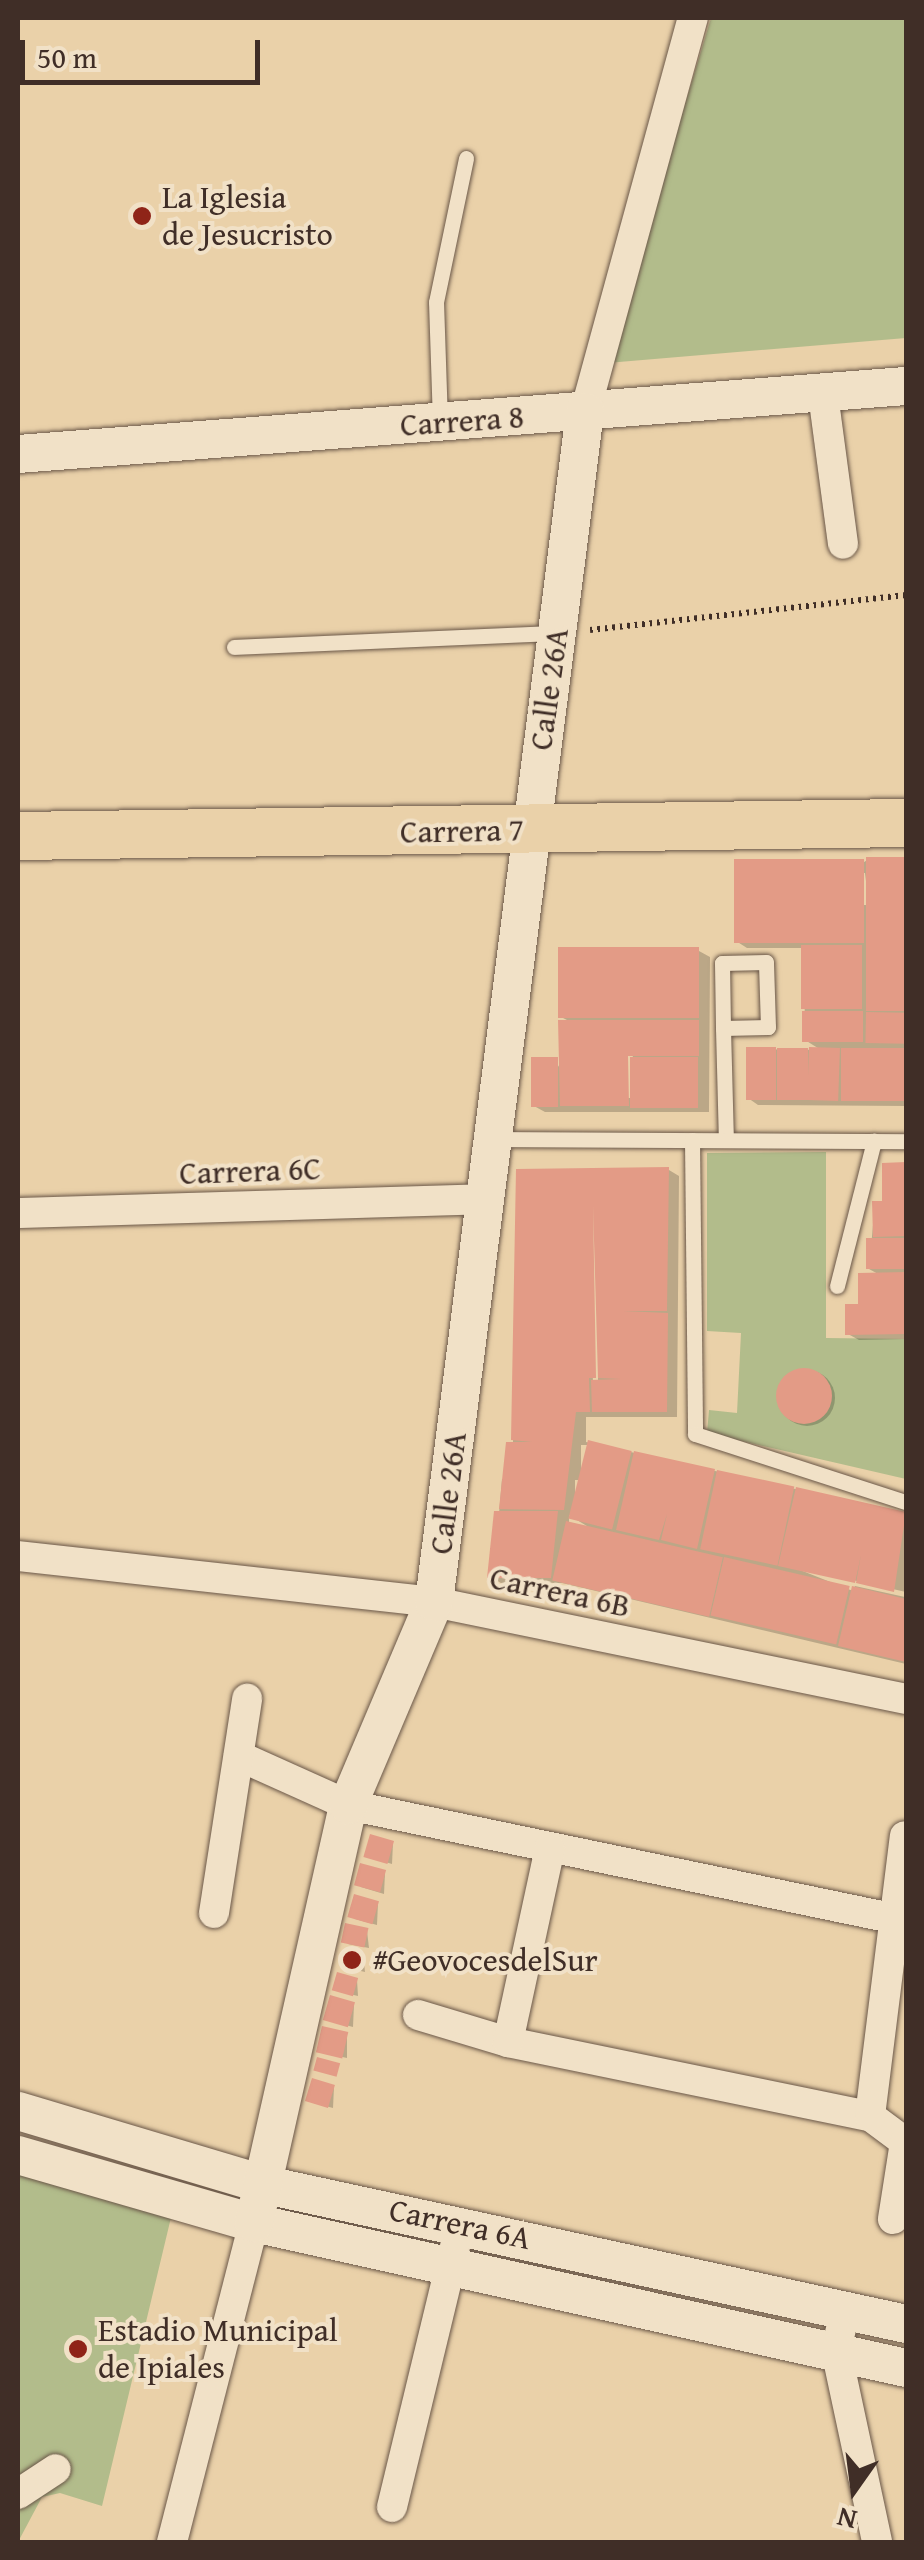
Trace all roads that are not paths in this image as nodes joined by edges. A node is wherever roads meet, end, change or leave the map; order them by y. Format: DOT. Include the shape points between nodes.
graph roads {
  1 [pos="693,18"];
  2 [pos="466,158"];
  3 [pos="906,386"];
  4 [pos="823,394"];
  5 [pos="585,412"];
  6 [pos="440,422"];
  7 [pos="18,454"];
  8 [pos="843,544"];
  9 [pos="556,633"];
  10 [pos="234,647"];
  11 [pos="906,823"];
  12 [pos="530,830"];
  13 [pos="18,836"];
  14 [pos="723,1028"];
  15 [pos="492,1139"];
  16 [pos="692,1140"];
  17 [pos="726,1140"];
  18 [pos="874,1141"];
  19 [pos="906,1141"];
  20 [pos="485,1198"];
  21 [pos="18,1214"];
  22 [pos="837,1286"];
  23 [pos="906,1502"];
  24 [pos="18,1556"];
  25 [pos="434,1602"];
  26 [pos="247,1699"];
  27 [pos="906,1700"];
  28 [pos="239,1756"];
  29 [pos="348,1805"];
  30 [pos="905,1836"];
  31 [pos="550,1848"];
  32 [pos="214,1913"];
  33 [pos="896,1919"];
  34 [pos="418,2014"];
  35 [pos="508,2042"];
  36 [pos="18,2111"];
  37 [pos="870,2116"];
  38 [pos="18,2155"];
  39 [pos="266,2185"];
  40 [pos="893,2219"];
  41 [pos="254,2222"];
  42 [pos="462,2223"];
  43 [pos="449,2266"];
  44 [pos="846,2308"];
  45 [pos="906,2324"];
  46 [pos="836,2350"];
  47 [pos="906,2368"];
  48 [pos="56,2469"];
  49 [pos="18,2494"];
  50 [pos="392,2507"];
  51 [pos="172,2542"];
  52 [pos="877,2542"];
  1 -- 5 [label="street"];
  2 -- 6 [label="lane" via="436,302"];
  3 -- 4 [label="street, Carrera 8"];
  4 -- 5 [label="street, Carrera 8"];
  4 -- 8 [label="street"];
  5 -- 6 [label="street, Carrera 8"];
  5 -- 9 [label="street, Calle 26A"];
  6 -- 7 [label="street, Carrera 8"];
  9 -- 10 [label="lane"];
  9 -- 12 [label="street, Calle 26A"];
  11 -- 12 [label="main road, Carrera 7"];
  12 -- 13 [label="main road, Carrera 7"];
  12 -- 15 [label="street, Calle 26A"];
  14 -- 14 [label="lane" via="722,963 766,962 768,1026"];
  14 -- 17 [label="lane"];
  15 -- 16 [label="lane"];
  15 -- 20 [label="street, Calle 26A"];
  16 -- 17 [label="lane"];
  16 -- 23 [label="lane" via="695,1434"];
  17 -- 18 [label="lane"];
  18 -- 19 [label="lane"];
  18 -- 22 [label="lane"];
  20 -- 21 [label="street, Carrera 6C"];
  20 -- 25 [label="street, Calle 26A"];
  24 -- 25 [label="street, Carrera 6B"];
  25 -- 27 [label="street, Carrera 6B"];
  25 -- 29 [label="street, Calle 26A"];
  26 -- 28 [label="street"];
  28 -- 29 [label="street"];
  28 -- 32 [label="street"];
  29 -- 31 [label="street"];
  29 -- 39 [label="street, Calle 26A"];
  30 -- 33 [label="street"];
  31 -- 33 [label="street"];
  31 -- 35 [label="street"];
  33 -- 37 [label="street"];
  34 -- 35 [label="street"];
  35 -- 37 [label="street"];
  36 -- 39 [label="street, Carrera 6A"];
  37 -- 40 [label="street" via="905,2142"];
  38 -- 41 [label="street, Carrera 6A"];
  39 -- 41 [label="street, Calle 26A"];
  39 -- 42 [label="street, Carrera 6A"];
  41 -- 43 [label="street, Carrera 6A"];
  41 -- 51 [label="street, Calle 26A"];
  42 -- 43 [label="street"];
  42 -- 44 [label="street, Carrera 6A"];
  43 -- 46 [label="street, Carrera 6A"];
  43 -- 50 [label="street"];
  44 -- 45 [label="street, Carrera 6A"];
  44 -- 46 [label="street"];
  46 -- 47 [label="street, Carrera 6A"];
  46 -- 52 [label="street"];
  48 -- 49 [label="street"];
}
